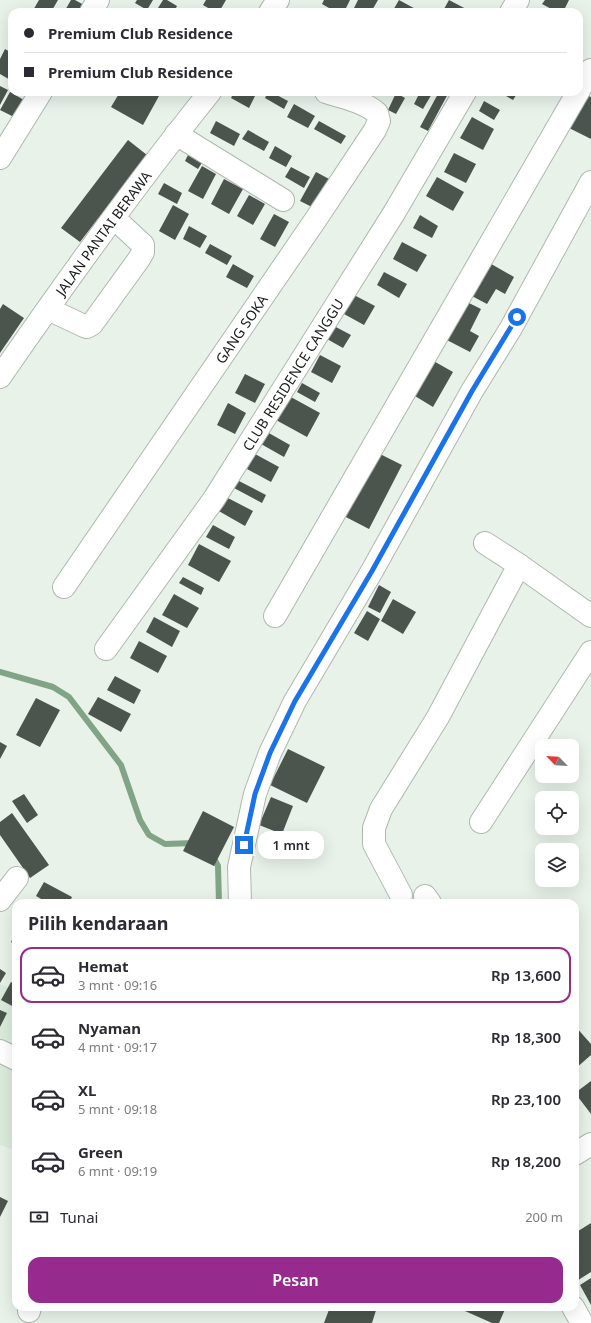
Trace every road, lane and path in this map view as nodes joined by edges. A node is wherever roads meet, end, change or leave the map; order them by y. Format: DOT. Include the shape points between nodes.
graph roads {
  1 [pos="591,70"];
  2 [pos="583,83"];
  3 [pos="39,96"];
  4 [pos="207,96"];
  5 [pos="339,96"];
  6 [pos="463,96"];
  7 [pos="575,96"];
  8 [pos="176,134"];
  9 [pos="0,158"];
  10 [pos="591,182"];
  11 [pos="283,200"];
  12 [pos="114,218"];
  13 [pos="48,309"];
  14 [pos="0,377"];
  15 [pos="485,543"];
  16 [pos="519,564"];
  17 [pos="64,587"];
  18 [pos="275,616"];
  19 [pos="591,616"];
  20 [pos="106,649"];
  21 [pos="591,652"];
  22 [pos="481,822"];
  23 [pos="17,878"];
  24 [pos="402,895"];
  25 [pos="240,899"];
  26 [pos="0,900"];
  27 [pos="0,1051"];
  28 [pos="12,1058"];
  29 [pos="591,1144"];
  30 [pos="579,1152"];
  31 [pos="575,1311"];
  32 [pos="582,1323"];
  1 -- 2 [label="street"];
  3 -- 9 [label="street"];
  4 -- 8 [label="street, JALAN PANTAI BERAWA"];
  5 -- 17 [label="street, GANG SOKA" via="365,104 377,113 379,121 375,130"];
  6 -- 20 [label="street, CLUB RESIDENCE CANGGU" via="394,214 214,499"];
  7 -- 18 [label="street"];
  8 -- 11 [label="street"];
  8 -- 12 [label="street, JALAN PANTAI BERAWA"];
  10 -- 25 [label="street" via="511,328 472,391 372,571 292,707 270,753 255,794 239,867"];
  12 -- 13 [label="street, JALAN PANTAI BERAWA"];
  12 -- 13 [label="street" via="143,245 140,259 92,324 84,326"];
  13 -- 14 [label="street, JALAN PANTAI BERAWA"];
  15 -- 16 [label="street"];
  16 -- 19 [label="street"];
  16 -- 24 [label="street" via="438,717 377,819 374,844"];
  21 -- 22 [label="street"];
  23 -- 26 [label="street"];
  27 -- 28 [label="street"];
  29 -- 30 [label="street"];
  31 -- 32 [label="street"];
}
